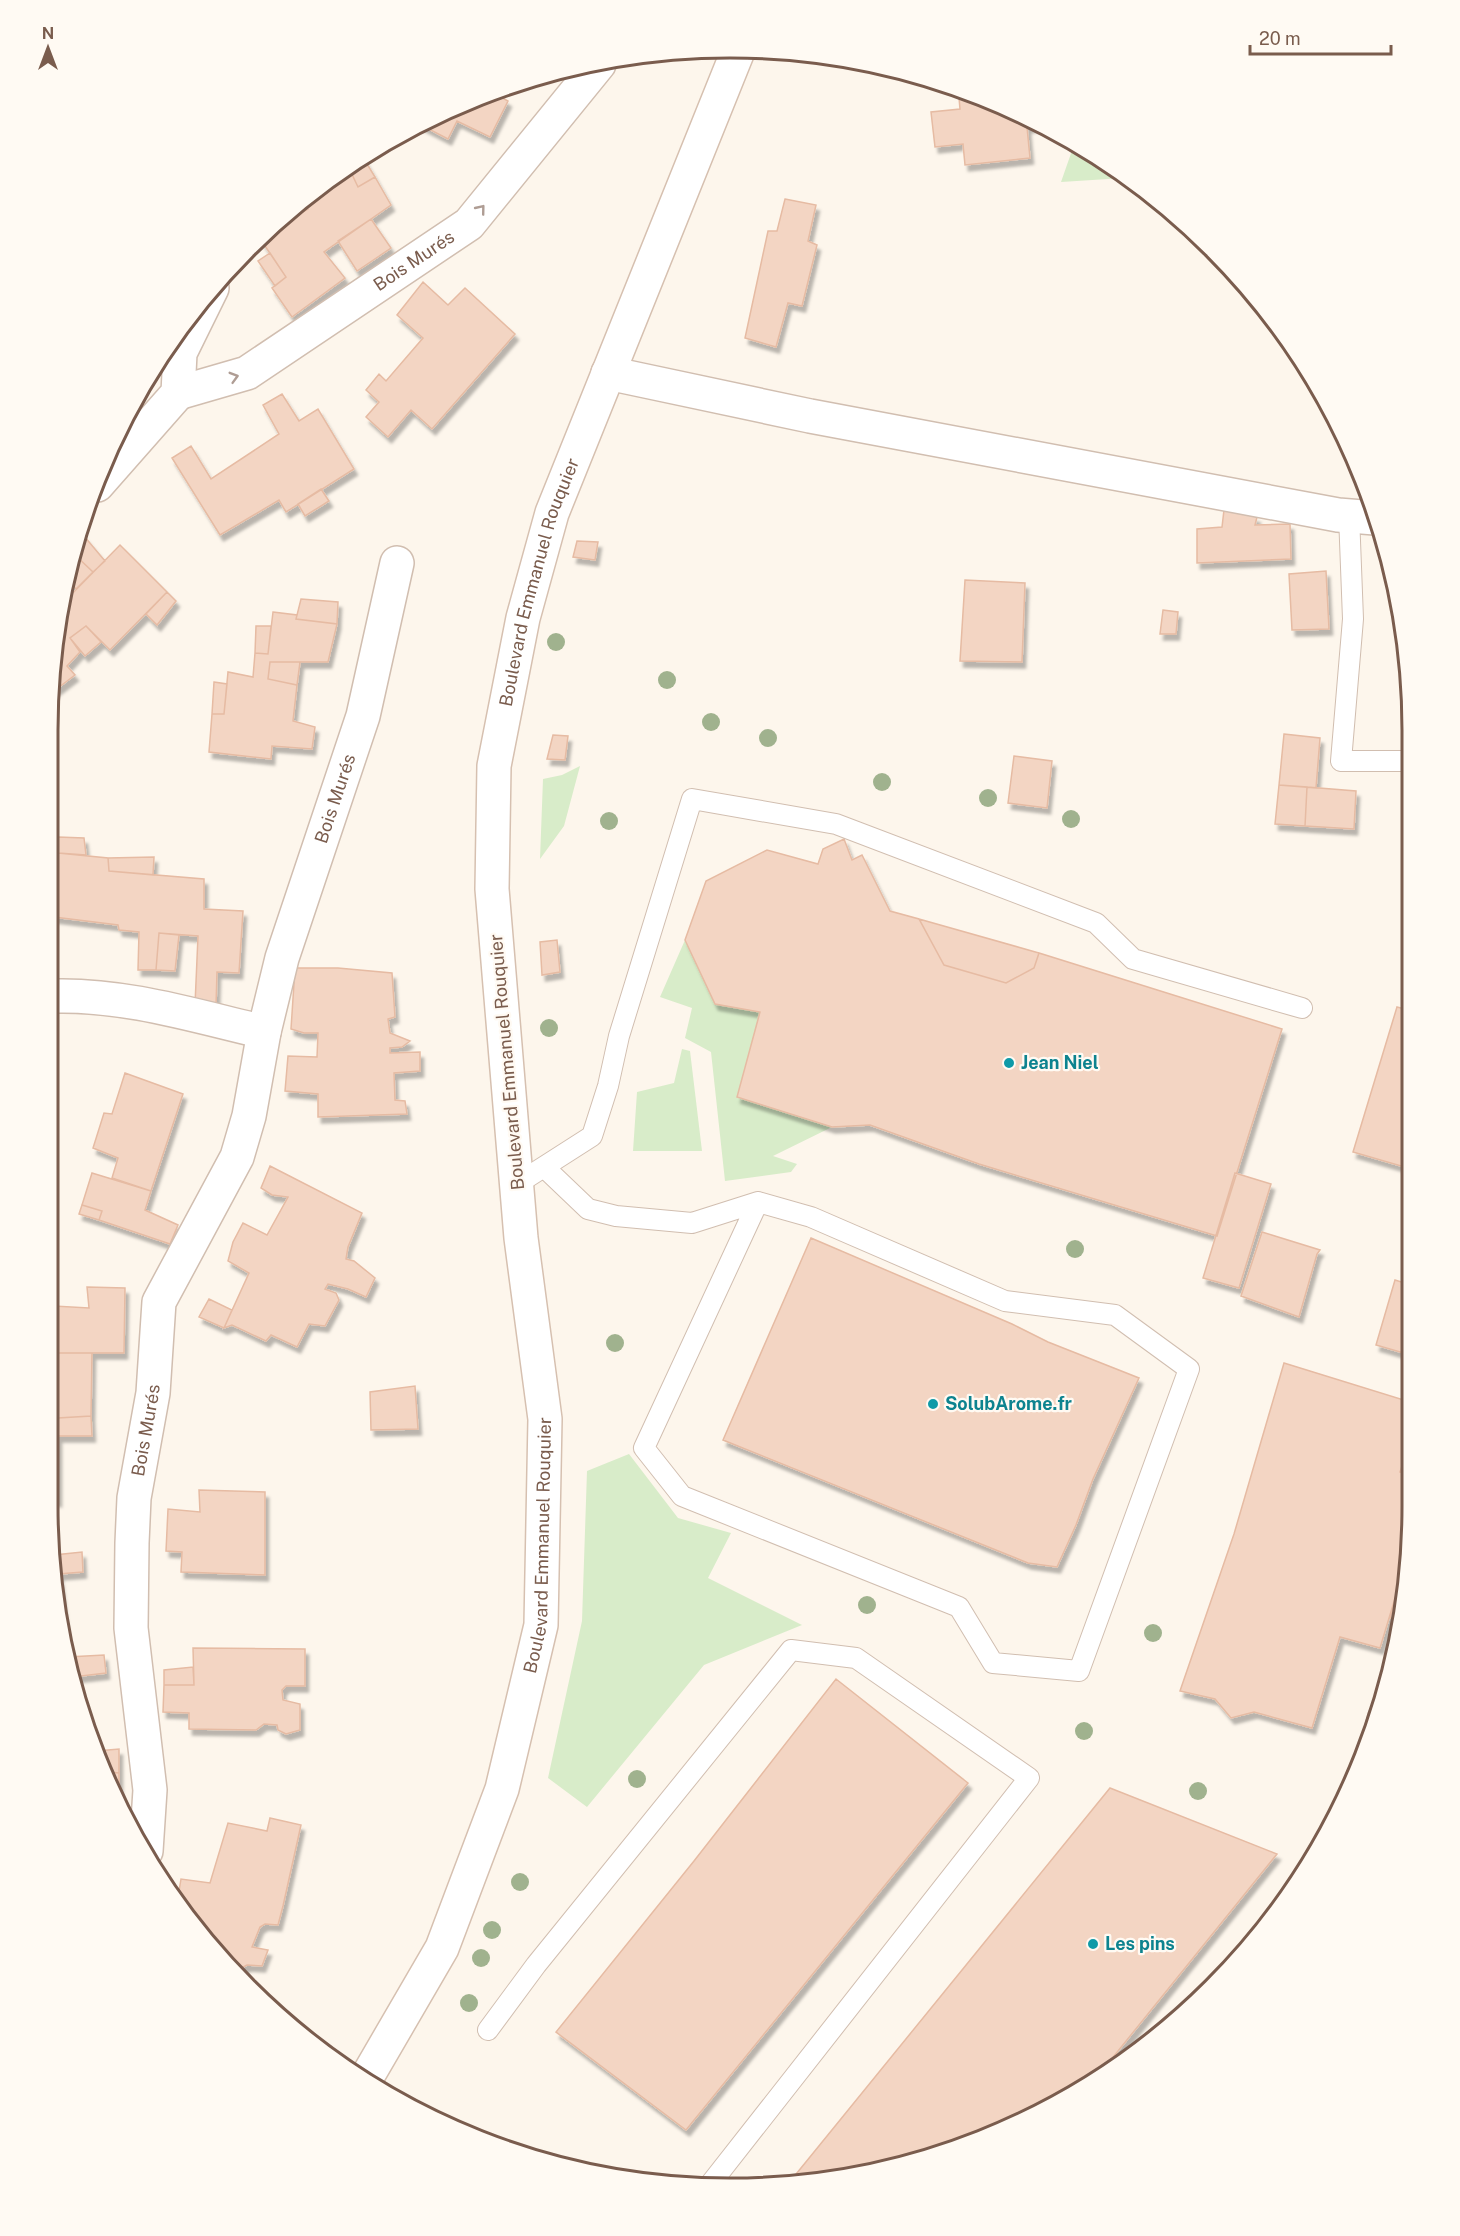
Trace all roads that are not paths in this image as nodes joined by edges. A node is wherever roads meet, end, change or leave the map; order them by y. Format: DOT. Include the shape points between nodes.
graph roads {
  1 [pos="735,58"];
  2 [pos="592,73"];
  3 [pos="193,327"];
  4 [pos="608,373"];
  5 [pos="178,393"];
  6 [pos="113,467"];
  7 [pos="1362,516"];
  8 [pos="397,563"];
  9 [pos="1402,761"];
  10 [pos="58,996"];
  11 [pos="1302,1008"];
  12 [pos="264,1032"];
  13 [pos="530,1176"];
  14 [pos="758,1202"];
  15 [pos="147,1840"];
  16 [pos="488,2030"];
  17 [pos="370,2072"];
  18 [pos="716,2177"];
  1 -- 4 [label="street, Boulevard Emmanuel Rouquier"];
  5 -- 2 [label="street, Bois Murés, one-way" via="248,373 469,224"];
  3 -- 5 [label="street" via="180,353"];
  4 -- 7 [label="street" via="810,416"];
  4 -- 13 [label="street, Boulevard Emmanuel Rouquier" via="552,513 523,618 494,766 492,889"];
  5 -- 6 [label="street"];
  7 -- 9 [label="lane" via="1341,761"];
  8 -- 12 [label="street, Bois Murés" via="363,716 282,958"];
  10 -- 12 [label="street" via="127,1000"];
  11 -- 13 [label="lane" via="1133,959 1096,923 836,824 692,799 592,1136"];
  12 -- 15 [label="street, Bois Murés" via="249,1116 237,1157 159,1302 153,1393 134,1498 132,1543 132,1628 150,1790"];
  13 -- 14 [label="lane" via="588,1209 616,1216 692,1223"];
  13 -- 17 [label="street, Boulevard Emmanuel Rouquier" via="521,1238 545,1419 541,1625 502,1789 442,1948"];
  14 -- 14 [label="lane" via="644,1448 682,1496 959,1607 993,1663 1079,1671 1189,1369 1115,1315 1005,1301 811,1217"];
  16 -- 18 [label="lane" via="536,1965 792,1650 856,1658 1029,1778"];
}
